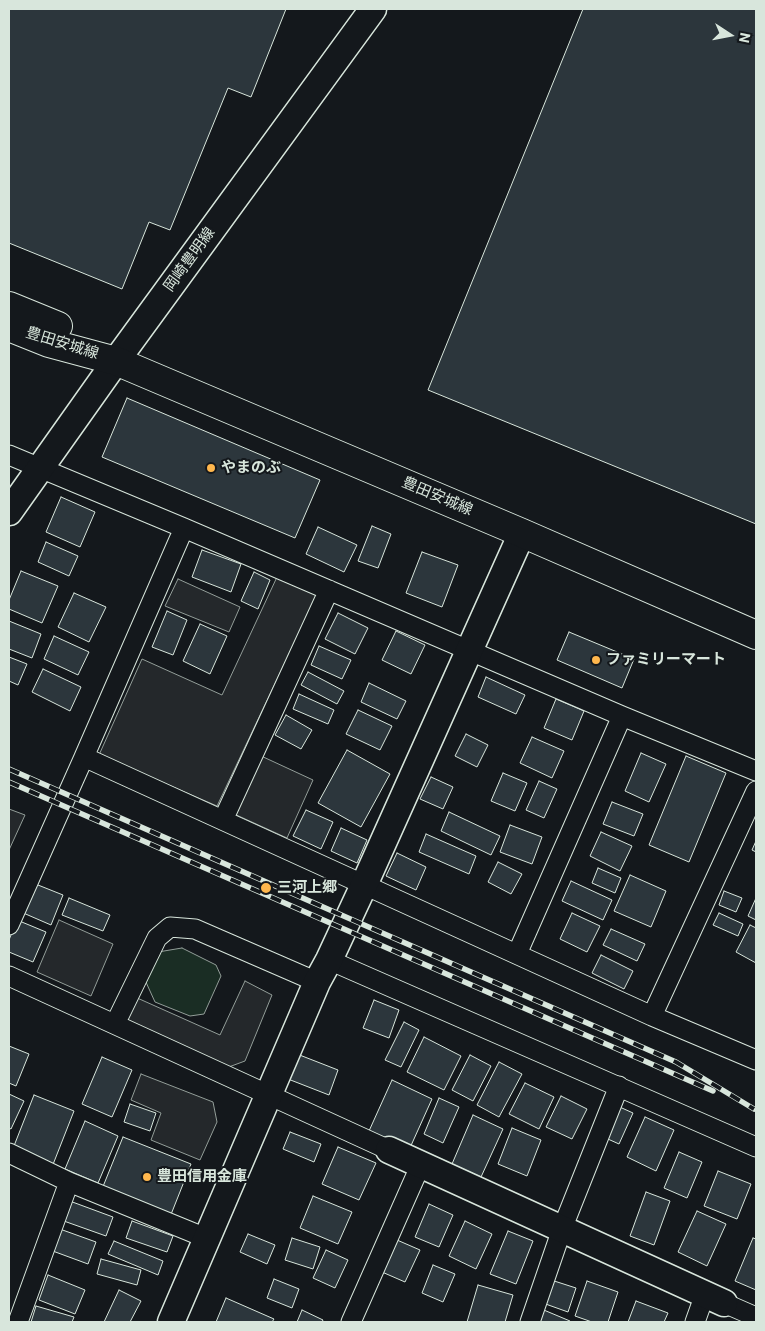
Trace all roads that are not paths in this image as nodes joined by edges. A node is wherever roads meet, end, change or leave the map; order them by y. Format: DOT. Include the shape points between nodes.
graph roads {
  1 [pos="373,9"];
  2 [pos="9,306"];
  3 [pos="9,326"];
  4 [pos="116,361"];
  5 [pos="9,455"];
  6 [pos="39,468"];
  7 [pos="9,512"];
  8 [pos="184,528"];
  9 [pos="522,533"];
  10 [pos="329,590"];
  11 [pos="756,635"];
  12 [pos="469,650"];
  13 [pos="622,716"];
  14 [pos="84,757"];
  15 [pos="756,771"];
  16 [pos="756,791"];
  17 [pos="223,820"];
  18 [pos="364,885"];
  19 [pos="9,925"];
  20 [pos="517,954"];
  21 [pos="323,971"];
  22 [pos="9,976"];
  23 [pos="652,1016"];
  24 [pos="114,1024"];
  25 [pos="756,1060"];
  26 [pos="618,1086"];
  27 [pos="269,1095"];
  28 [pos="756,1147"];
  29 [pos="390,1150"];
  30 [pos="9,1153"];
  31 [pos="420,1164"];
  32 [pos="69,1182"];
  33 [pos="562,1229"];
  34 [pos="206,1238"];
  35 [pos="714,1298"];
  36 [pos="756,1317"];
  37 [pos="18,1322"];
  38 [pos="171,1322"];
  39 [pos="351,1322"];
  40 [pos="530,1322"];
  41 [pos="695,1322"];
  1 -- 4 [label="street, 岡崎豊明線"];
  2 -- 4 [label="main road, 豊田安城線" via="63,328"];
  3 -- 4 [label="main road, 豊田安城線" via="49,343"];
  4 -- 6 [label="street, 岡崎豊明線"];
  4 -- 9 [label="main road, 豊田安城線"];
  5 -- 6 [label="street"];
  6 -- 7 [label="street, 岡崎豊明線"];
  6 -- 8 [label="street"];
  8 -- 10 [label="street"];
  8 -- 14 [label="street"];
  9 -- 11 [label="main road, 豊田安城線"];
  9 -- 12 [label="street"];
  10 -- 12 [label="street"];
  10 -- 17 [label="street"];
  12 -- 13 [label="street"];
  12 -- 18 [label="street"];
  13 -- 15 [label="street"];
  13 -- 20 [label="street"];
  14 -- 17 [label="street"];
  14 -- 19 [label="street"];
  16 -- 23 [label="street"];
  17 -- 18 [label="street"];
  18 -- 20 [label="street"];
  18 -- 21 [label="street"];
  20 -- 23 [label="street"];
  21 -- 24 [label="street" via="196,928 170,927 157,938"];
  21 -- 26 [label="street"];
  21 -- 27 [label="street"];
  22 -- 24 [label="street"];
  23 -- 25 [label="street"];
  24 -- 27 [label="street"];
  26 -- 28 [label="street"];
  26 -- 33 [label="street"];
  27 -- 29 [label="street"];
  27 -- 34 [label="street"];
  29 -- 31 [label="street"];
  30 -- 32 [label="street"];
  31 -- 33 [label="street"];
  31 -- 39 [label="street"];
  32 -- 34 [label="street"];
  32 -- 37 [label="street"];
  33 -- 35 [label="street"];
  33 -- 40 [label="street"];
  34 -- 38 [label="street"];
  35 -- 36 [label="street"];
  35 -- 41 [label="street"];
}
